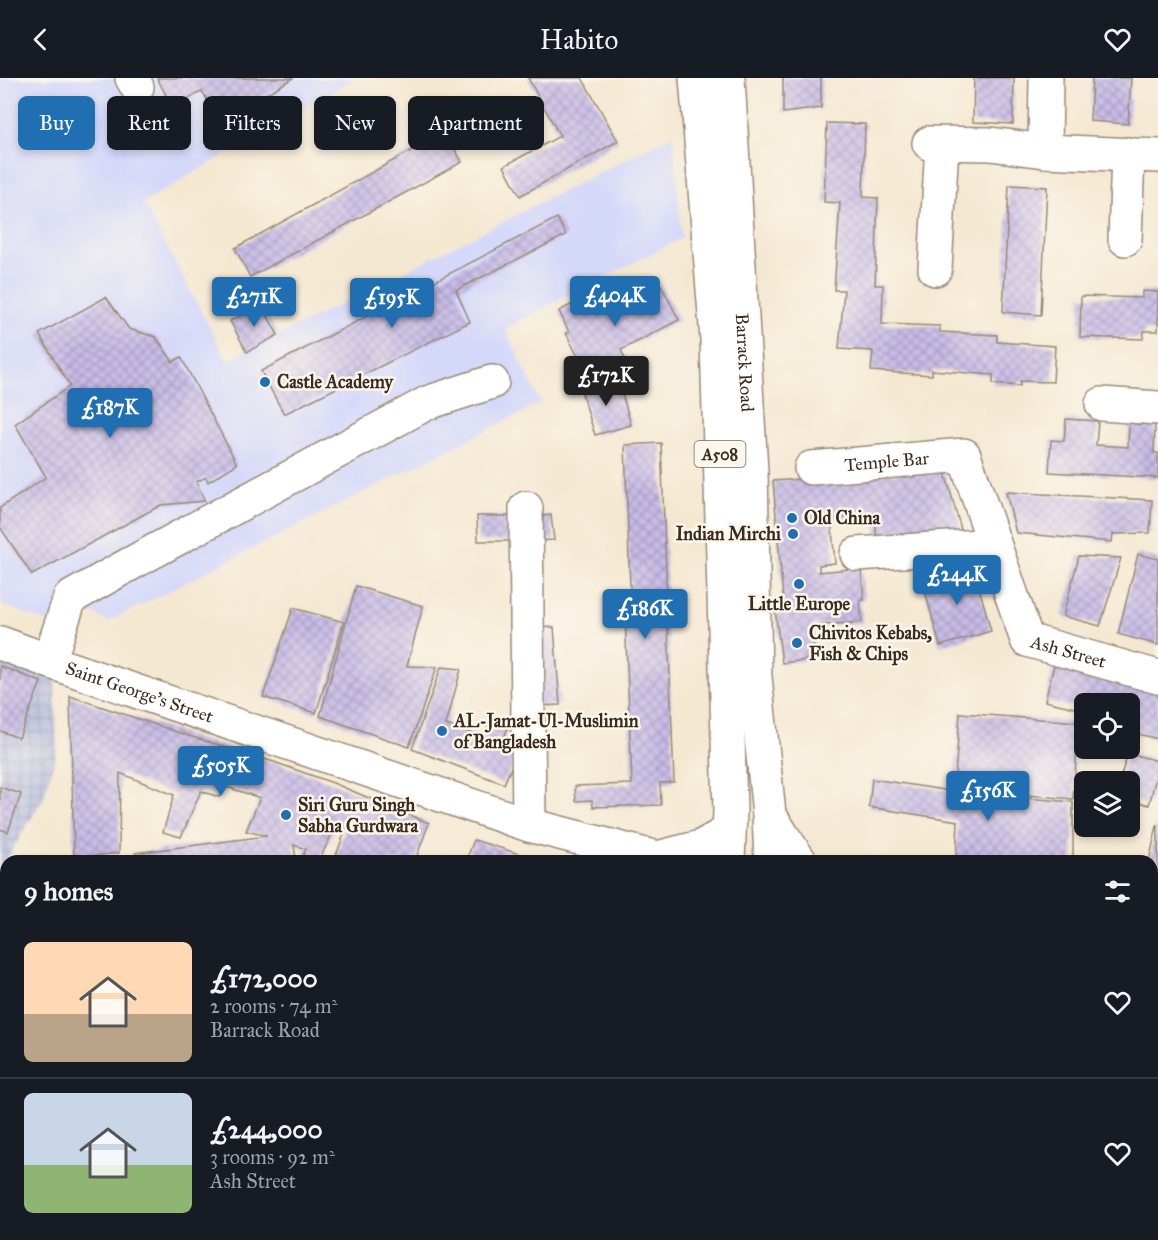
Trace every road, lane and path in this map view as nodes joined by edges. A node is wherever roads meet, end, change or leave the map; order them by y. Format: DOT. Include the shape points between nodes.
graph roads {
  1 [pos="696,78"];
  2 [pos="728,78"];
  3 [pos="1046,78"];
  4 [pos="1045,151"];
  5 [pos="1143,155"];
  6 [pos="1125,239"];
  7 [pos="935,269"];
  8 [pos="492,382"];
  9 [pos="1102,404"];
  10 [pos="1158,408"];
  11 [pos="964,456"];
  12 [pos="811,468"];
  13 [pos="526,508"];
  14 [pos="994,545"];
  15 [pos="857,554"];
  16 [pos="0,643"];
  17 [pos="49,661"];
  18 [pos="1158,677"];
  19 [pos="770,814"];
  20 [pos="529,825"];
  21 [pos="728,846"];
  22 [pos="640,855"];
  23 [pos="675,855"];
  24 [pos="771,855"];
  25 [pos="796,855"];
  1 -- 21 [label="main road, Barrack Road / A508" via="717,339"];
  2 -- 19 [label="main road, Barrack Road / A508" via="751,471 755,676"];
  3 -- 4 [label="main road"];
  4 -- 5 [label="main road"];
  4 -- 7 [label="main road" via="990,144 935,144"];
  5 -- 6 [label="main road"];
  8 -- 17 [label="main road" via="427,403 70,598"];
  9 -- 10 [label="main road"];
  11 -- 12 [label="main road, Temple Bar"];
  11 -- 14 [label="main road, Ash Street"];
  13 -- 20 [label="main road"];
  14 -- 15 [label="main road"];
  14 -- 18 [label="main road, Ash Street" via="1027,640"];
  16 -- 17 [label="main road, Saint George's Street"];
  17 -- 20 [label="main road, Saint George's Street"];
  19 -- 24 [label="main road, Barrack Road / A508"];
  19 -- 25 [label="main road"];
  20 -- 22 [label="main road, Saint George's Street"];
  21 -- 23 [label="main road, Saint George's Street" via="701,847"];
}
